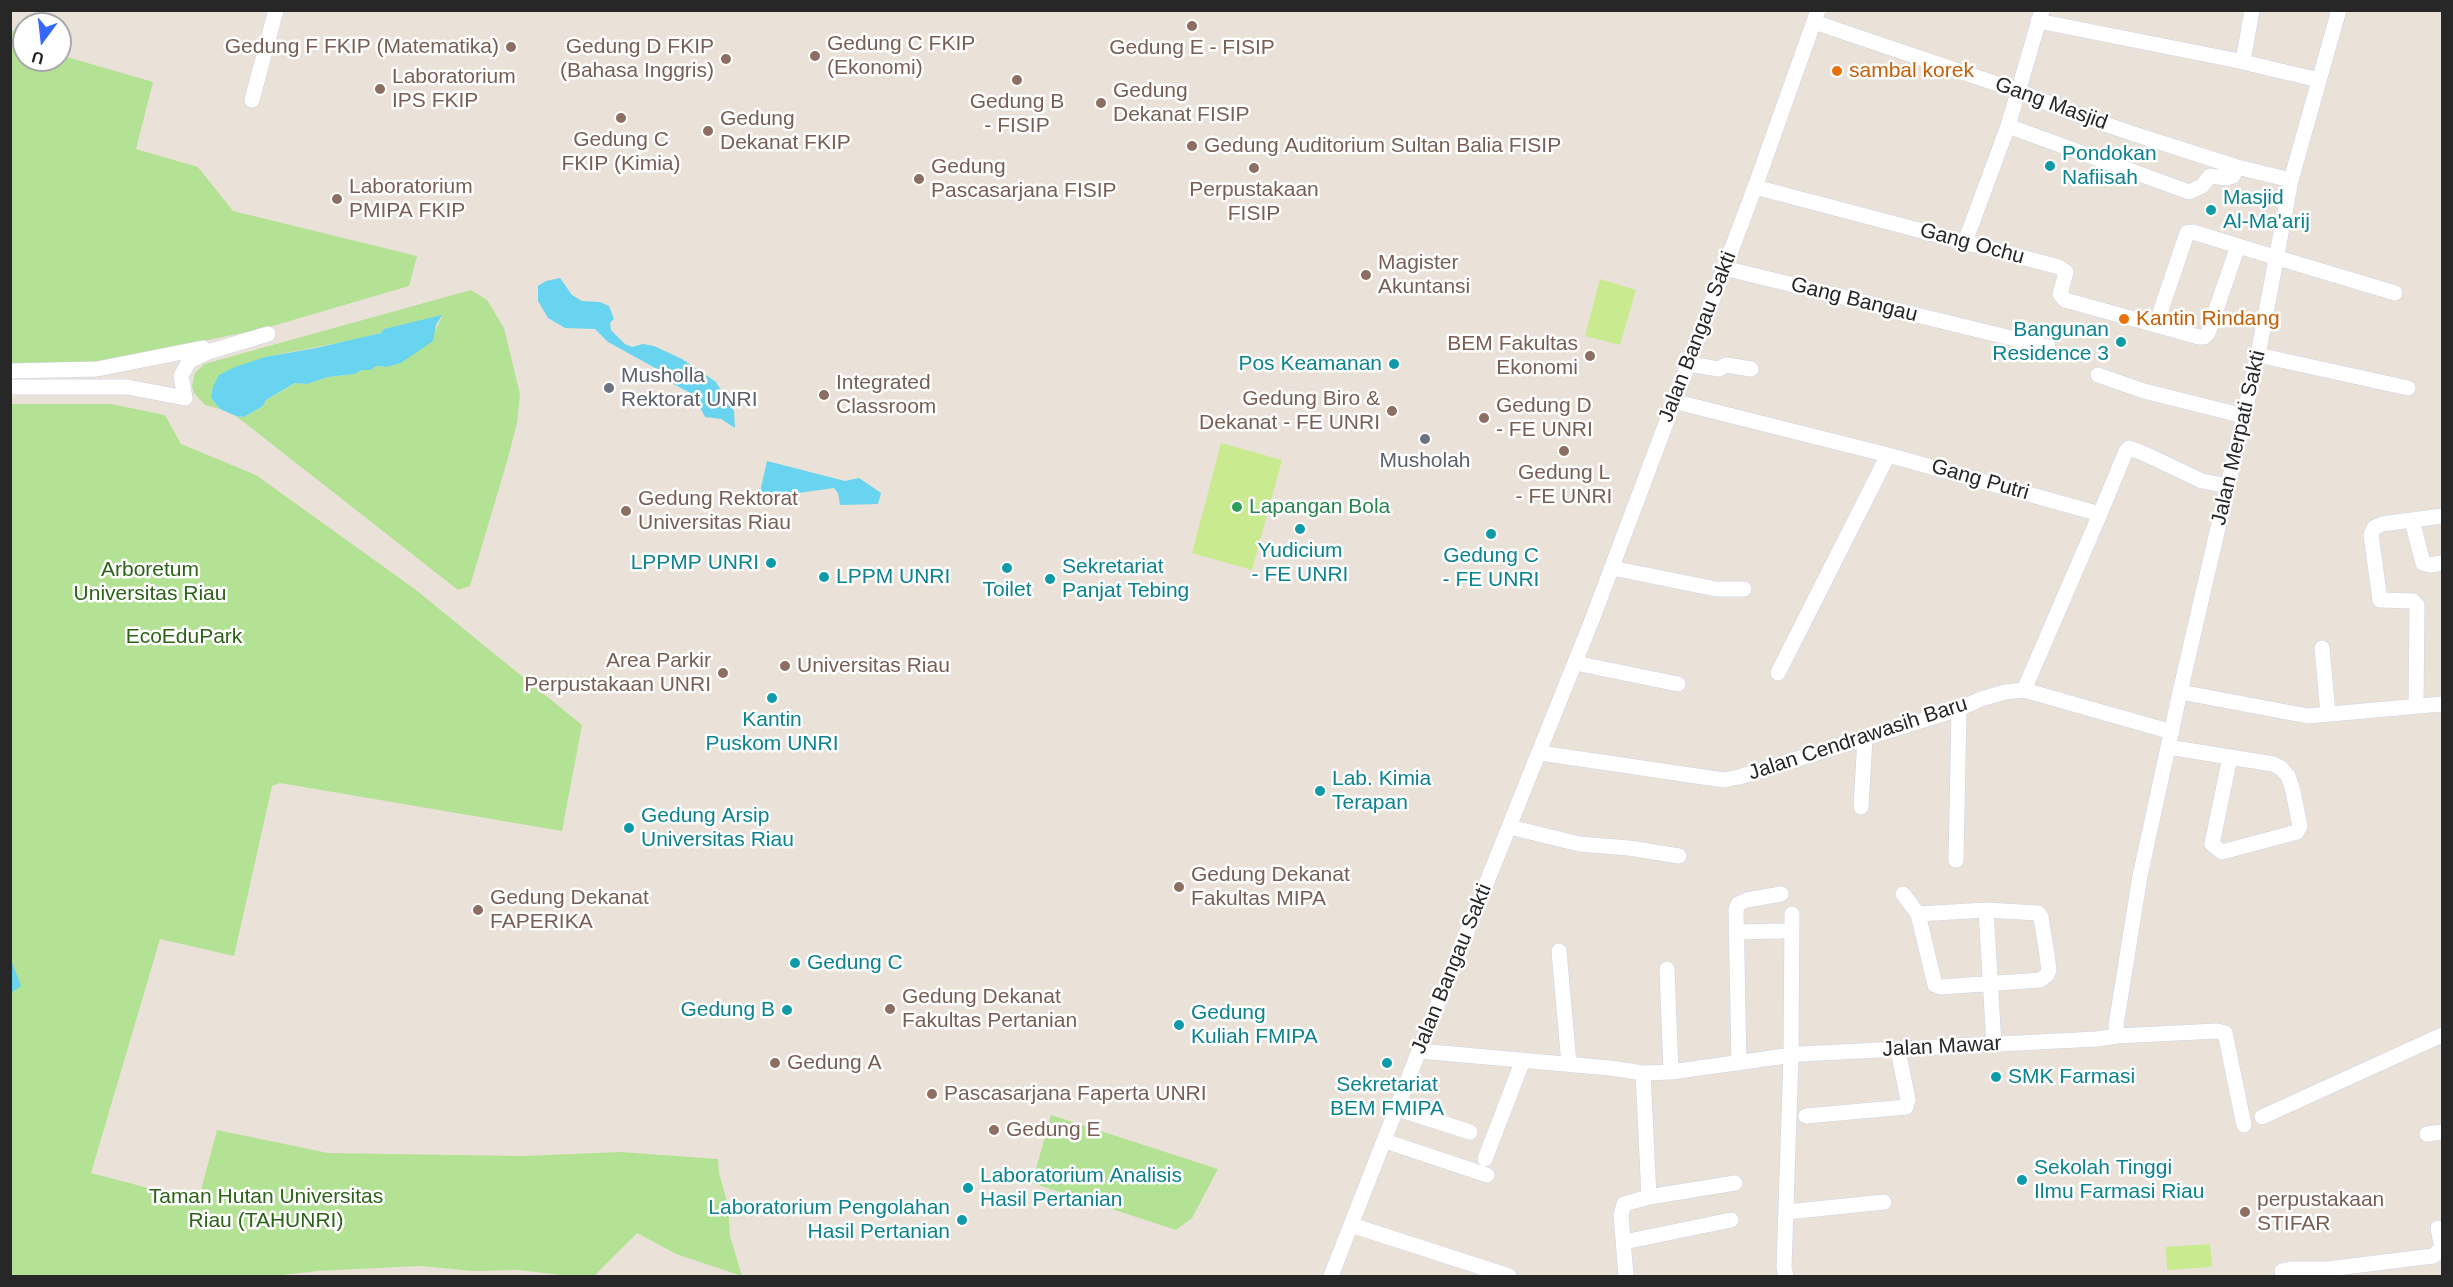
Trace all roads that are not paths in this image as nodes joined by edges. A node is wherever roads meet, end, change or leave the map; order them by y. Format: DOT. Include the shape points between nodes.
graph roads {
  1 [pos="276,10"];
  2 [pos="2252,10"];
  3 [pos="2339,10"];
  4 [pos="1816,16"];
  5 [pos="2040,16"];
  6 [pos="2243,62"];
  7 [pos="2319,80"];
  8 [pos="2018,91"];
  9 [pos="252,100"];
  10 [pos="2008,126"];
  11 [pos="2237,167"];
  12 [pos="2291,180"];
  13 [pos="1755,187"];
  14 [pos="1965,242"];
  15 [pos="2238,246"];
  16 [pos="2276,258"];
  17 [pos="1724,268"];
  18 [pos="2395,293"];
  19 [pos="2156,325"];
  20 [pos="2048,347"];
  21 [pos="2258,355"];
  22 [pos="1689,364"];
  23 [pos="1751,369"];
  24 [pos="10,371"];
  25 [pos="2098,375"];
  26 [pos="10,387"];
  27 [pos="2408,388"];
  28 [pos="1673,401"];
  29 [pos="2244,416"];
  30 [pos="1888,455"];
  31 [pos="2228,486"];
  32 [pos="2100,514"];
  33 [pos="2442,516"];
  34 [pos="2412,521"];
  35 [pos="2442,563"];
  36 [pos="1612,567"];
  37 [pos="1744,589"];
  38 [pos="2322,648"];
  39 [pos="1575,663"];
  40 [pos="1778,673"];
  41 [pos="1678,684"];
  42 [pos="2024,690"];
  43 [pos="2180,692"];
  44 [pos="2442,704"];
  45 [pos="2416,705"];
  46 [pos="1959,709"];
  47 [pos="2328,714"];
  48 [pos="1865,738"];
  49 [pos="2170,739"];
  50 [pos="1540,753"];
  51 [pos="2230,757"];
  52 [pos="1861,807"];
  53 [pos="1510,827"];
  54 [pos="1679,856"];
  55 [pos="1956,860"];
  56 [pos="1780,894"];
  57 [pos="1903,894"];
  58 [pos="1986,910"];
  59 [pos="1792,914"];
  60 [pos="1918,914"];
  61 [pos="1781,931"];
  62 [pos="1736,932"];
  63 [pos="1559,951"];
  64 [pos="1667,969"];
  65 [pos="1992,984"];
  66 [pos="2442,1035"];
  67 [pos="2116,1036"];
  68 [pos="1994,1044"];
  69 [pos="1898,1050"];
  70 [pos="1419,1051"];
  71 [pos="1791,1056"];
  72 [pos="1523,1060"];
  73 [pos="1739,1063"];
  74 [pos="1569,1064"];
  75 [pos="1671,1072"];
  76 [pos="1643,1073"];
  77 [pos="1398,1109"];
  78 [pos="1806,1116"];
  79 [pos="2262,1117"];
  80 [pos="2244,1125"];
  81 [pos="1470,1132"];
  82 [pos="1385,1141"];
  83 [pos="1485,1159"];
  84 [pos="1487,1174"];
  85 [pos="1735,1183"];
  86 [pos="1649,1197"];
  87 [pos="1884,1202"];
  88 [pos="1787,1212"];
  89 [pos="1731,1220"];
  90 [pos="1351,1225"];
  91 [pos="2438,1228"];
  92 [pos="1624,1242"];
  93 [pos="1331,1276"];
  94 [pos="1509,1276"];
  95 [pos="1626,1276"];
  96 [pos="1786,1276"];
  97 [pos="2283,1276"];
  1 -- 9 [label="street"];
  2 -- 6 [label="street"];
  3 -- 7 [label="street, Jalan Merpati Sakti"];
  4 -- 8 [label="street, Gang Masjid"];
  4 -- 13 [label="street, Jalan Bangau Sakti"];
  5 -- 6 [label="street"];
  5 -- 8 [label="street"];
  6 -- 7 [label="street"];
  7 -- 12 [label="street, Jalan Merpati Sakti"];
  8 -- 10 [label="street"];
  8 -- 11 [label="street, Gang Masjid" via="2078,115"];
  10 -- 11 [label="street" via="2189,192 2202,186 2210,176 2233,176"];
  10 -- 14 [label="street"];
  11 -- 12 [label="street, Gang Masjid"];
  12 -- 16 [label="street, Jalan Merpati Sakti"];
  13 -- 14 [label="street, Gang Ochu"];
  13 -- 17 [label="street, Jalan Bangau Sakti"];
  14 -- 19 [label="street, Gang Ochu" via="2059,267 2066,272 2060,294 2065,300"];
  15 -- 16 [label="street"];
  15 -- 19 [label="street" via="2204,337"];
  15 -- 19 [label="street" via="2187,233"];
  16 -- 18 [label="street"];
  16 -- 21 [label="street, Jalan Merpati Sakti"];
  17 -- 20 [label="street, Gang Bangau"];
  17 -- 22 [label="street, Jalan Bangau Sakti"];
  21 -- 27 [label="street"];
  21 -- 29 [label="street, Jalan Merpati Sakti"];
  22 -- 23 [label="street"];
  22 -- 28 [label="street, Jalan Bangau Sakti"];
  24 -- 26 [label="street" via="111,368 268,334 189,361 181,376 185,398 127,387"];
  25 -- 29 [label="street" via="2193,405"];
  28 -- 30 [label="street, Gang Putri"];
  28 -- 36 [label="street, Jalan Bangau Sakti"];
  29 -- 31 [label="street, Jalan Merpati Sakti"];
  30 -- 32 [label="street, Gang Putri"];
  30 -- 40 [label="street"];
  31 -- 32 [label="street" via="2202,481 2129,448"];
  31 -- 43 [label="street, Jalan Merpati Sakti"];
  32 -- 42 [label="street"];
  33 -- 34 [label="street"];
  34 -- 35 [label="street" via="2423,563"];
  34 -- 45 [label="street" via="2374,528 2372,546 2380,600 2413,601 2417,605"];
  36 -- 37 [label="street" via="1716,589"];
  36 -- 39 [label="street, Jalan Bangau Sakti"];
  38 -- 47 [label="street"];
  39 -- 41 [label="street"];
  39 -- 50 [label="street, Jalan Bangau Sakti"];
  42 -- 46 [label="street, Jalan Cendrawasih Baru" via="1997,694"];
  42 -- 49 [label="street, Jalan Cendrawasih Baru"];
  43 -- 47 [label="street" via="2308,716"];
  43 -- 49 [label="street"];
  44 -- 45 [label="street"];
  45 -- 47 [label="street"];
  46 -- 48 [label="street, Jalan Cendrawasih Baru"];
  46 -- 55 [label="street"];
  48 -- 50 [label="street, Jalan Cendrawasih Baru" via="1724,780"];
  48 -- 52 [label="street"];
  49 -- 51 [label="street, Jalan Cendrawasih Baru"];
  49 -- 67 [label="street" via="2140,876"];
  50 -- 53 [label="street, Jalan Bangau Sakti"];
  51 -- 51 [label="street, Jalan Cendrawasih Baru" via="2272,764 2283,770 2292,787 2300,826 2297,832 2222,852 2212,844"];
  53 -- 54 [label="street" via="1579,844"];
  53 -- 70 [label="street, Jalan Bangau Sakti"];
  56 -- 62 [label="street" via="1738,903"];
  57 -- 60 [label="street"];
  58 -- 60 [label="street"];
  58 -- 65 [label="street"];
  58 -- 65 [label="street" via="2038,914 2049,970 2040,980"];
  59 -- 71 [label="street"];
  60 -- 65 [label="street" via="1935,985"];
  61 -- 62 [label="street"];
  62 -- 73 [label="street"];
  63 -- 74 [label="street"];
  64 -- 75 [label="street"];
  65 -- 68 [label="street"];
  66 -- 79 [label="street"];
  67 -- 68 [label="street, Jalan Mawar"];
  67 -- 80 [label="street, Jalan Mawar" via="2217,1030 2225,1033"];
  68 -- 69 [label="street, Jalan Mawar"];
  69 -- 71 [label="street, Jalan Mawar"];
  69 -- 78 [label="street" via="1906,1107"];
  70 -- 72 [label="street, Jalan Mawar"];
  70 -- 77 [label="street, Jalan Bangau Sakti"];
  71 -- 73 [label="street, Jalan Mawar"];
  71 -- 88 [label="street"];
  72 -- 74 [label="street, Jalan Mawar"];
  72 -- 83 [label="street"];
  73 -- 75 [label="street, Jalan Mawar"];
  74 -- 76 [label="street, Jalan Mawar"];
  75 -- 76 [label="street, Jalan Mawar"];
  76 -- 86 [label="street"];
  77 -- 81 [label="street"];
  77 -- 82 [label="street, Jalan Bangau Sakti"];
  82 -- 84 [label="street"];
  82 -- 90 [label="street, Jalan Bangau Sakti"];
  85 -- 86 [label="street"];
  86 -- 92 [label="street" via="1622,1207"];
  87 -- 88 [label="street"];
  88 -- 96 [label="street"];
  89 -- 92 [label="street"];
  90 -- 93 [label="street, Jalan Bangau Sakti"];
  90 -- 94 [label="street"];
  91 -- 97 [label="street" via="2442,1249 2433,1256 2328,1269 2290,1269 2282,1271"];
  92 -- 95 [label="street"];
}
